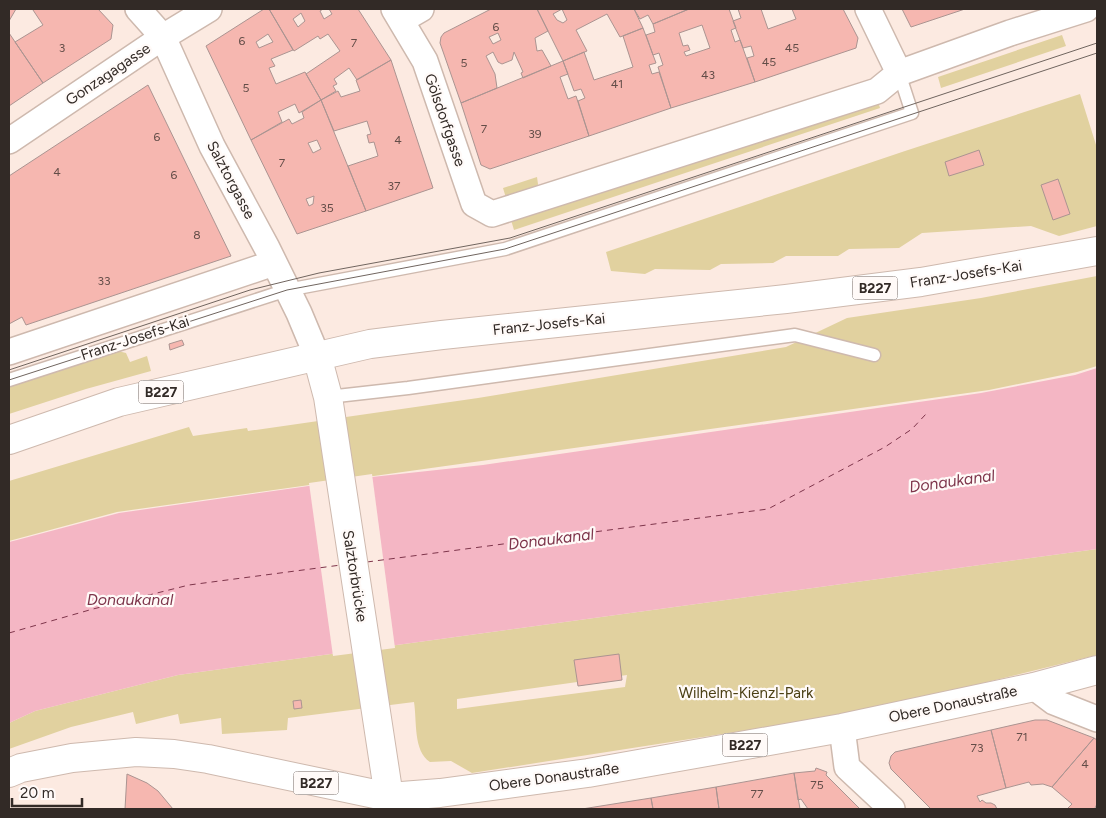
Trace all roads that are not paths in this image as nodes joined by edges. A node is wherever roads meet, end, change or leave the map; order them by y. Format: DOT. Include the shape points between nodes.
graph roads {
  1 [pos="138,9"];
  2 [pos="209,9"];
  3 [pos="868,9"];
  4 [pos="1086,9"];
  5 [pos="406,13"];
  6 [pos="162,37"];
  7 [pos="899,73"];
  8 [pos="9,140"];
  9 [pos="1097,251"];
  10 [pos="274,263"];
  11 [pos="287,290"];
  12 [pos="9,352"];
  13 [pos="874,355"];
  14 [pos="317,356"];
  15 [pos="9,380"];
  16 [pos="329,406"];
  17 [pos="9,440"];
  18 [pos="1097,670"];
  19 [pos="1034,687"];
  20 [pos="1097,718"];
  21 [pos="842,728"];
  22 [pos="9,773"];
  23 [pos="393,803"];
  24 [pos="892,809"];
  1 -- 6 [label="street, Salztorgasse"];
  2 -- 6 [label="street, Gonzagagasse"];
  3 -- 7 [label="street"];
  4 -- 7 [label="street"];
  5 -- 7 [label="street, Gölsdorfgasse" via="474,204 492,214 877,92"];
  6 -- 8 [label="street, Gonzagagasse"];
  6 -- 10 [label="street, Salztorgasse" via="212,146"];
  7 -- 11 [label="lane, Franz-Josefs-Kai" via="912,113 505,249"];
  9 -- 14 [label="main road, Franz-Josefs-Kai / B227" via="921,282 442,335 370,344"];
  10 -- 11 [label="street, Salztorgasse"];
  10 -- 12 [label="street, Franz-Josefs-Kai"];
  11 -- 14 [label="street, Salztorgasse"];
  11 -- 15 [label="lane, Franz-Josefs-Kai"];
  13 -- 16 [label="lane" via="795,335 408,388"];
  14 -- 16 [label="main road, Salztorbrücke"];
  14 -- 17 [label="main road, Franz-Josefs-Kai / B227" via="119,402"];
  16 -- 23 [label="main road, Salztorbrücke" via="376,715"];
  18 -- 19 [label="main road, Obere Donaustraße / B227"];
  19 -- 20 [label="street" via="1054,702"];
  19 -- 21 [label="main road, Obere Donaustraße / B227"];
  21 -- 23 [label="main road, Obere Donaustraße / B227" via="588,773 440,793"];
  21 -- 24 [label="street" via="847,767"];
  22 -- 23 [label="main road, Obere Donaustraße / B227" via="72,758 136,752 174,754 208,759"];
}
